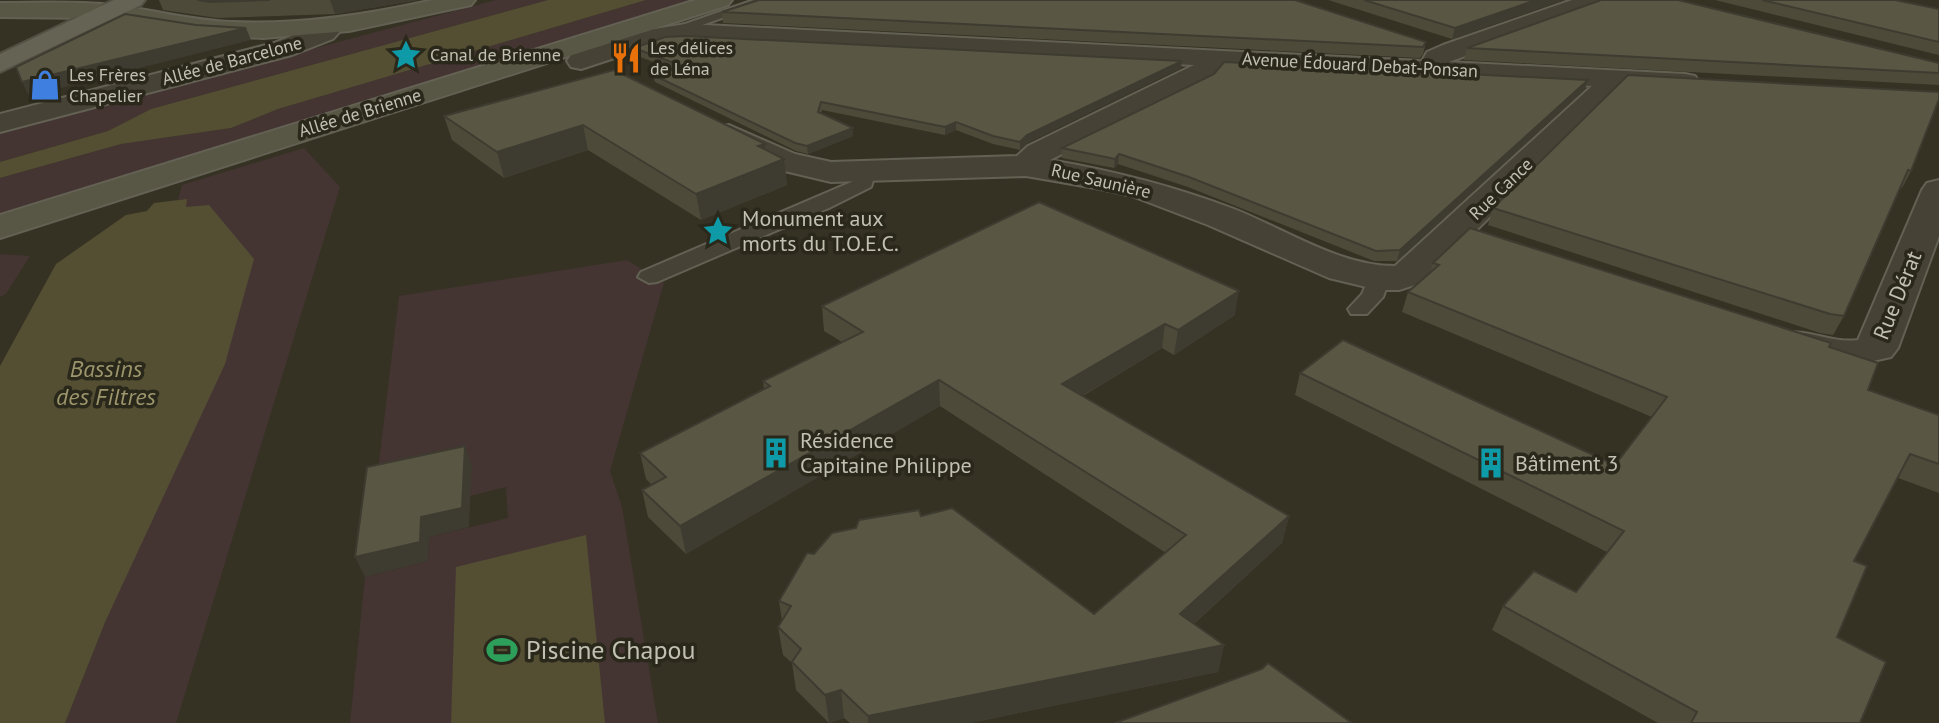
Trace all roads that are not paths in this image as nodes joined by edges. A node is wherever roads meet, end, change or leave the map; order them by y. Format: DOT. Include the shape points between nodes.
graph roads {
  1 [pos="133,0"];
  2 [pos="463,0"];
  3 [pos="720,0"];
  4 [pos="1595,0"];
  5 [pos="758,2"];
  6 [pos="0,10"];
  7 [pos="97,12"];
  8 [pos="330,28"];
  9 [pos="663,34"];
  10 [pos="781,36"];
  11 [pos="1423,41"];
  12 [pos="586,51"];
  13 [pos="1210,58"];
  14 [pos="1443,60"];
  15 [pos="0,64"];
  16 [pos="614,76"];
  17 [pos="1609,78"];
  18 [pos="1719,84"];
  19 [pos="699,118"];
  20 [pos="0,123"];
  21 [pos="1026,166"];
  22 [pos="867,171"];
  23 [pos="1939,190"];
  24 [pos="0,227"];
  25 [pos="1458,230"];
  26 [pos="1501,244"];
  27 [pos="649,277"];
  28 [pos="1379,278"];
  29 [pos="1359,309"];
  30 [pos="1768,333"];
  1 -- 7 [label="main road"];
  2 -- 8 [label="main road, Allée de Barcelone"];
  3 -- 12 [label="main road, Allée de Brienne"];
  4 -- 14 [label="street"];
  5 -- 9 [label="lane, Allée de Brienne"];
  5 -- 10 [label="street" via="762,24"];
  6 -- 7 [label="main road"];
  7 -- 8 [label="main road" via="207,29"];
  7 -- 15 [label="main road"];
  8 -- 20 [label="street, Allée de Barcelone" via="283,49"];
  9 -- 10 [label="street, Avenue Édouard Debat-Ponsan"];
  9 -- 12 [label="street, Allée de Brienne"];
  10 -- 13 [label="street, Avenue Édouard Debat-Ponsan"];
  11 -- 14 [label="street"];
  12 -- 16 [label="street"];
  12 -- 24 [label="main road, Allée de Brienne" via="521,63"];
  13 -- 14 [label="street, Avenue Édouard Debat-Ponsan"];
  13 -- 21 [label="street" via="1201,74 1039,153"];
  14 -- 17 [label="street, Avenue Édouard Debat-Ponsan"];
  17 -- 18 [label="street, Avenue Édouard Debat-Ponsan"];
  17 -- 25 [label="street, Rue Cance" via="1607,87"];
  19 -- 22 [label="street, Rue Saunière" via="808,169"];
  21 -- 22 [label="street, Rue Saunière"];
  21 -- 28 [label="street, Rue Saunière" via="1142,188 1343,270"];
  22 -- 27 [label="lane" via="864,183 822,204"];
  23 -- 30 [label="street, Rue Dérat" via="1876,348 1843,355"];
  25 -- 26 [label="street"];
  25 -- 28 [label="street, Rue Cance" via="1410,274"];
  28 -- 29 [label="lane" via="1372,297"];
}
